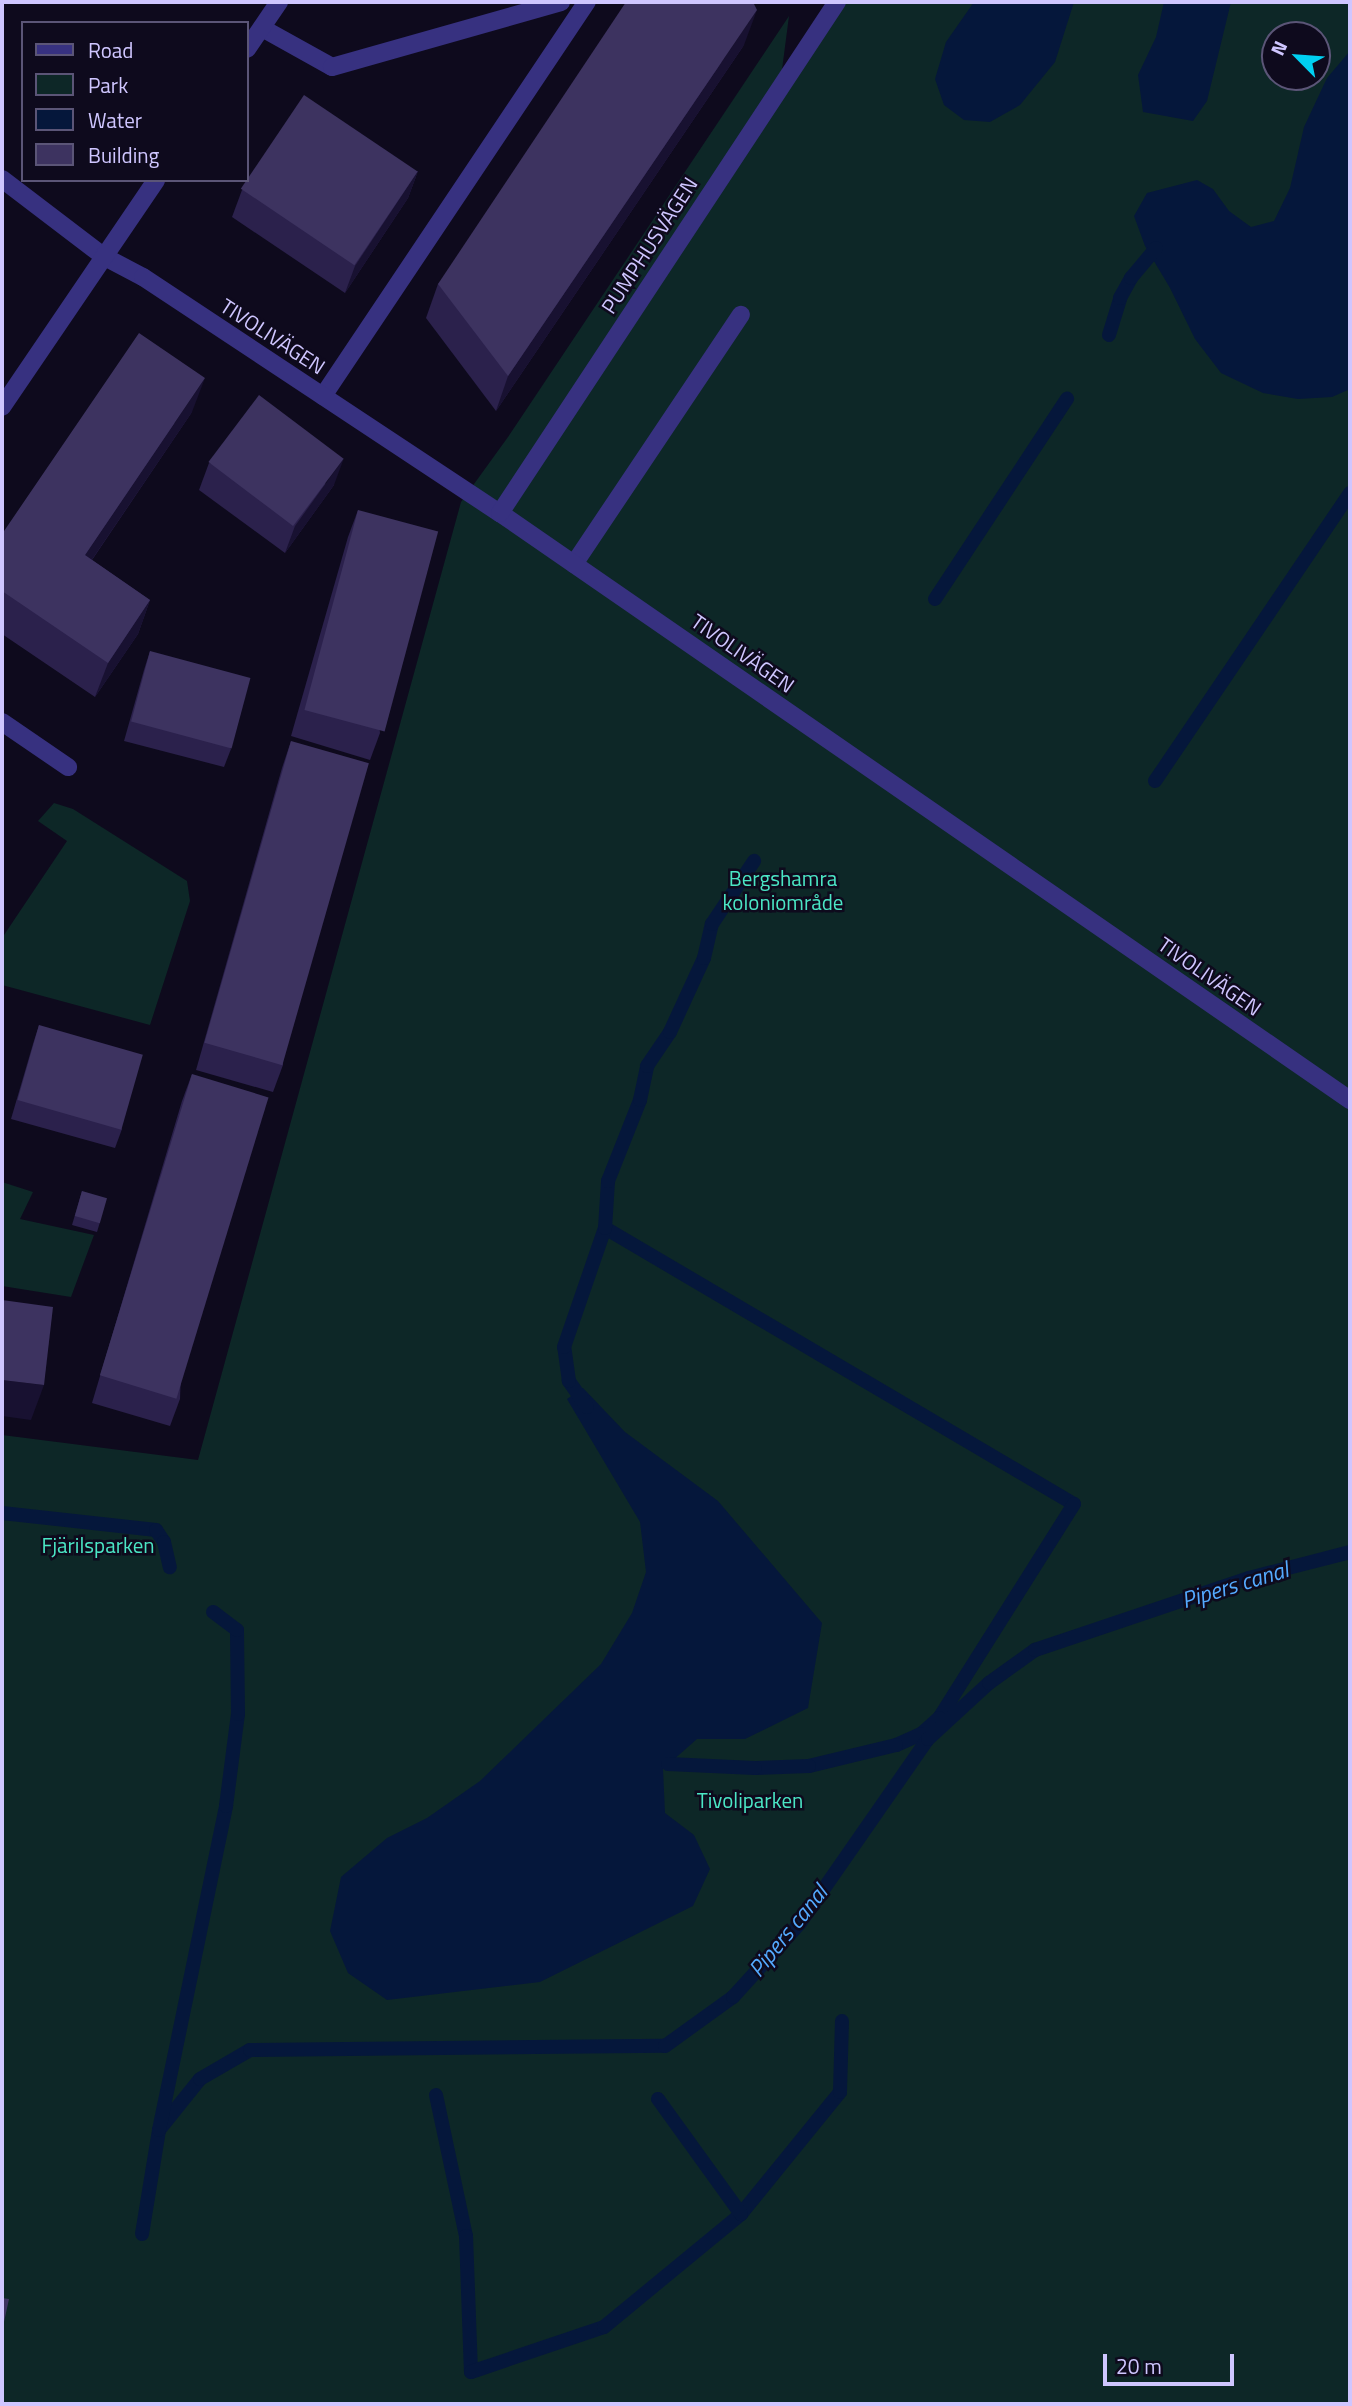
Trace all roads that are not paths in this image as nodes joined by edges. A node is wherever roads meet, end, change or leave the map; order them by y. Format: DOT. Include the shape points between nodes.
graph roads {
  1 [pos="279,2"];
  2 [pos="561,2"];
  3 [pos="587,2"];
  4 [pos="837,2"];
  5 [pos="262,28"];
  6 [pos="248,49"];
  7 [pos="2,179"];
  8 [pos="155,182"];
  9 [pos="103,256"];
  10 [pos="741,314"];
  11 [pos="323,396"];
  12 [pos="2,408"];
  13 [pos="500,513"];
  14 [pos="574,564"];
  15 [pos="2,722"];
  16 [pos="68,767"];
  17 [pos="1350,1100"];
  1 -- 5 [label="street"];
  2 -- 5 [label="street" via="332,67"];
  3 -- 11 [label="street"];
  4 -- 13 [label="street, PUMPHUSVÄGEN"];
  5 -- 6 [label="street"];
  7 -- 9 [label="street, TIVOLIVÄGEN"];
  8 -- 9 [label="street"];
  9 -- 11 [label="street, TIVOLIVÄGEN" via="143,277"];
  9 -- 12 [label="street"];
  10 -- 14 [label="street"];
  11 -- 13 [label="street, TIVOLIVÄGEN"];
  13 -- 14 [label="street, TIVOLIVÄGEN"];
  14 -- 17 [label="street, TIVOLIVÄGEN"];
  15 -- 16 [label="street"];
}
